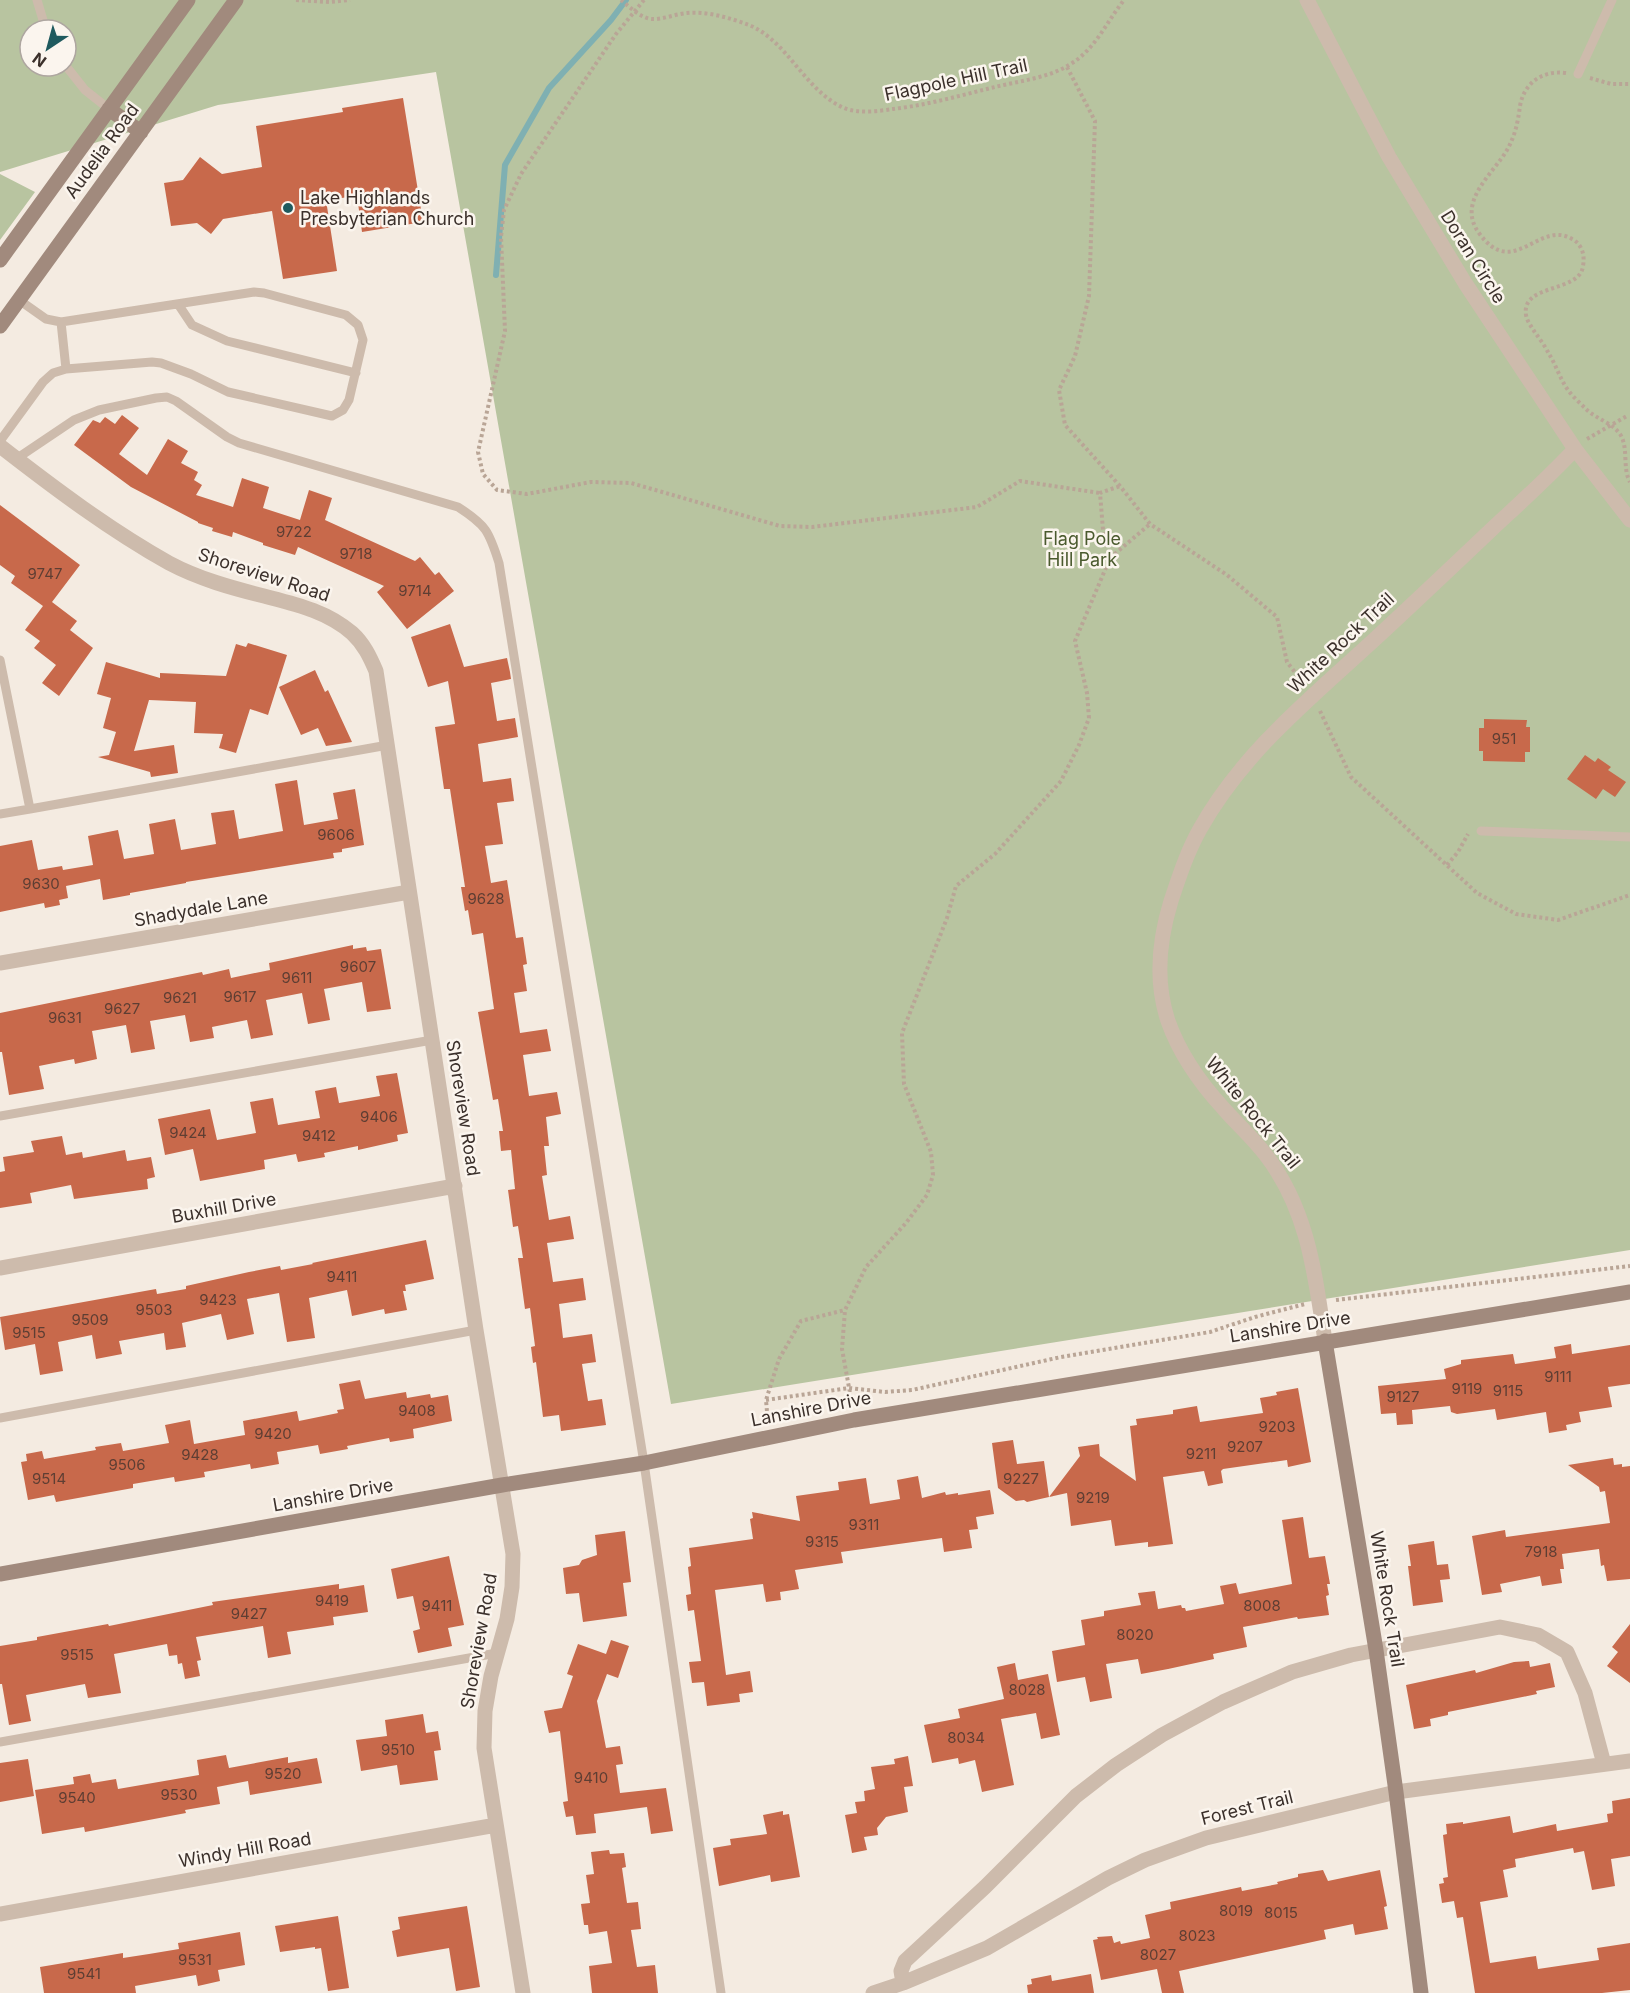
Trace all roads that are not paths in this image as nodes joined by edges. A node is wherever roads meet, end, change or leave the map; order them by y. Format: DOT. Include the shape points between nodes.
graph roads {
  1 [pos="37,0"];
  2 [pos="188,0"];
  3 [pos="236,0"];
  4 [pos="1307,0"];
  5 [pos="1612,0"];
  6 [pos="42,18"];
  7 [pos="1578,74"];
  8 [pos="75,78"];
  9 [pos="109,109"];
  10 [pos="141,132"];
  11 [pos="0,260"];
  12 [pos="19,300"];
  13 [pos="178,304"];
  14 [pos="61,322"];
  15 [pos="0,326"];
  16 [pos="66,369"];
  17 [pos="356,373"];
  18 [pos="0,441"];
  19 [pos="0,446"];
  20 [pos="1575,448"];
  21 [pos="16,459"];
  22 [pos="1630,520"];
  23 [pos="0,660"];
  24 [pos="388,745"];
  25 [pos="30,809"];
  26 [pos="0,814"];
  27 [pos="1481,831"];
  28 [pos="1630,837"];
  29 [pos="409,892"];
  30 [pos="0,963"];
  31 [pos="432,1040"];
  32 [pos="0,1116"];
  33 [pos="455,1186"];
  34 [pos="0,1268"];
  35 [pos="1630,1292"];
  36 [pos="476,1330"];
  37 [pos="1325,1341"];
  38 [pos="0,1418"];
  39 [pos="644,1463"];
  40 [pos="501,1485"];
  41 [pos="0,1574"];
  42 [pos="1376,1650"];
  43 [pos="497,1653"];
  44 [pos="0,1742"];
  45 [pos="1630,1761"];
  46 [pos="1604,1764"];
  47 [pos="1396,1792"];
  48 [pos="496,1825"];
  49 [pos="0,1914"];
  50 [pos="903,1983"];
  51 [pos="523,1993"];
  52 [pos="721,1993"];
  53 [pos="873,1993"];
  54 [pos="1421,1993"];
  1 -- 6 [label="lane"];
  2 -- 9 [label="street, Audelia Road"];
  3 -- 10 [label="street, Audelia Road"];
  4 -- 20 [label="street, Doran Circle" via="1389,157 1465,283"];
  5 -- 7 [label="lane"];
  8 -- 9 [label="lane"];
  9 -- 10 [label="street"];
  9 -- 11 [label="street, Audelia Road"];
  10 -- 12 [label="street, Audelia Road"];
  12 -- 14 [label="lane" via="46,319"];
  12 -- 15 [label="street, Audelia Road"];
  13 -- 14 [label="lane"];
  13 -- 17 [label="lane" via="192,326 227,341"];
  13 -- 17 [label="lane" via="254,292 346,315 362,332"];
  14 -- 16 [label="lane"];
  16 -- 17 [label="lane" via="161,363 228,392 332,416 346,406"];
  16 -- 18 [label="lane" via="43,382"];
  19 -- 21 [label="street, Shoreview Road"];
  20 -- 22 [label="street, Doran Circle"];
  20 -- 37 [label="street, White Rock Trail" via="1264,741 1236,774 1199,831 1168,912 1159,968 1167,1019 1180,1051 1200,1082 1264,1152 1297,1208 1312,1258"];
  21 -- 24 [label="street, Shoreview Road" via="114,530 171,564 220,584 308,608 332,618 352,633 376,671"];
  21 -- 39 [label="lane" via="74,420 99,410 167,397 239,443 458,507 479,520 492,538 501,574"];
  23 -- 25 [label="lane"];
  24 -- 25 [label="lane"];
  24 -- 29 [label="street, Shoreview Road"];
  25 -- 26 [label="lane"];
  27 -- 28 [label="lane"];
  29 -- 30 [label="street, Shadydale Lane"];
  29 -- 31 [label="street, Shoreview Road"];
  31 -- 32 [label="lane"];
  31 -- 33 [label="street, Shoreview Road"];
  33 -- 34 [label="street, Buxhill Drive"];
  33 -- 36 [label="street, Shoreview Road"];
  35 -- 37 [label="street, Lanshire Drive"];
  36 -- 38 [label="lane"];
  36 -- 40 [label="street, Shoreview Road"];
  37 -- 39 [label="street, Lanshire Drive" via="854,1420"];
  37 -- 42 [label="street, White Rock Trail"];
  39 -- 40 [label="street, Lanshire Drive"];
  39 -- 52 [label="lane"];
  40 -- 41 [label="street, Lanshire Drive"];
  40 -- 43 [label="street, Shoreview Road" via="513,1554 507,1619"];
  42 -- 46 [label="street" via="1500,1627 1538,1635 1567,1652 1585,1694"];
  42 -- 47 [label="street, White Rock Trail"];
  42 -- 50 [label="street" via="1292,1672 1223,1702 1116,1765 1076,1796 905,1960 901,1971"];
  43 -- 44 [label="lane"];
  43 -- 48 [label="street, Shoreview Road" via="485,1711 484,1748"];
  45 -- 46 [label="street, Forest Trail"];
  46 -- 47 [label="street, Forest Trail"];
  47 -- 50 [label="street, Forest Trail" via="1206,1838 1145,1860 987,1948"];
  47 -- 54 [label="street, White Rock Trail"];
  48 -- 49 [label="street, Windy Hill Road"];
  48 -- 51 [label="street, Shoreview Road"];
  50 -- 53 [label="street, Forest Trail"];
}
